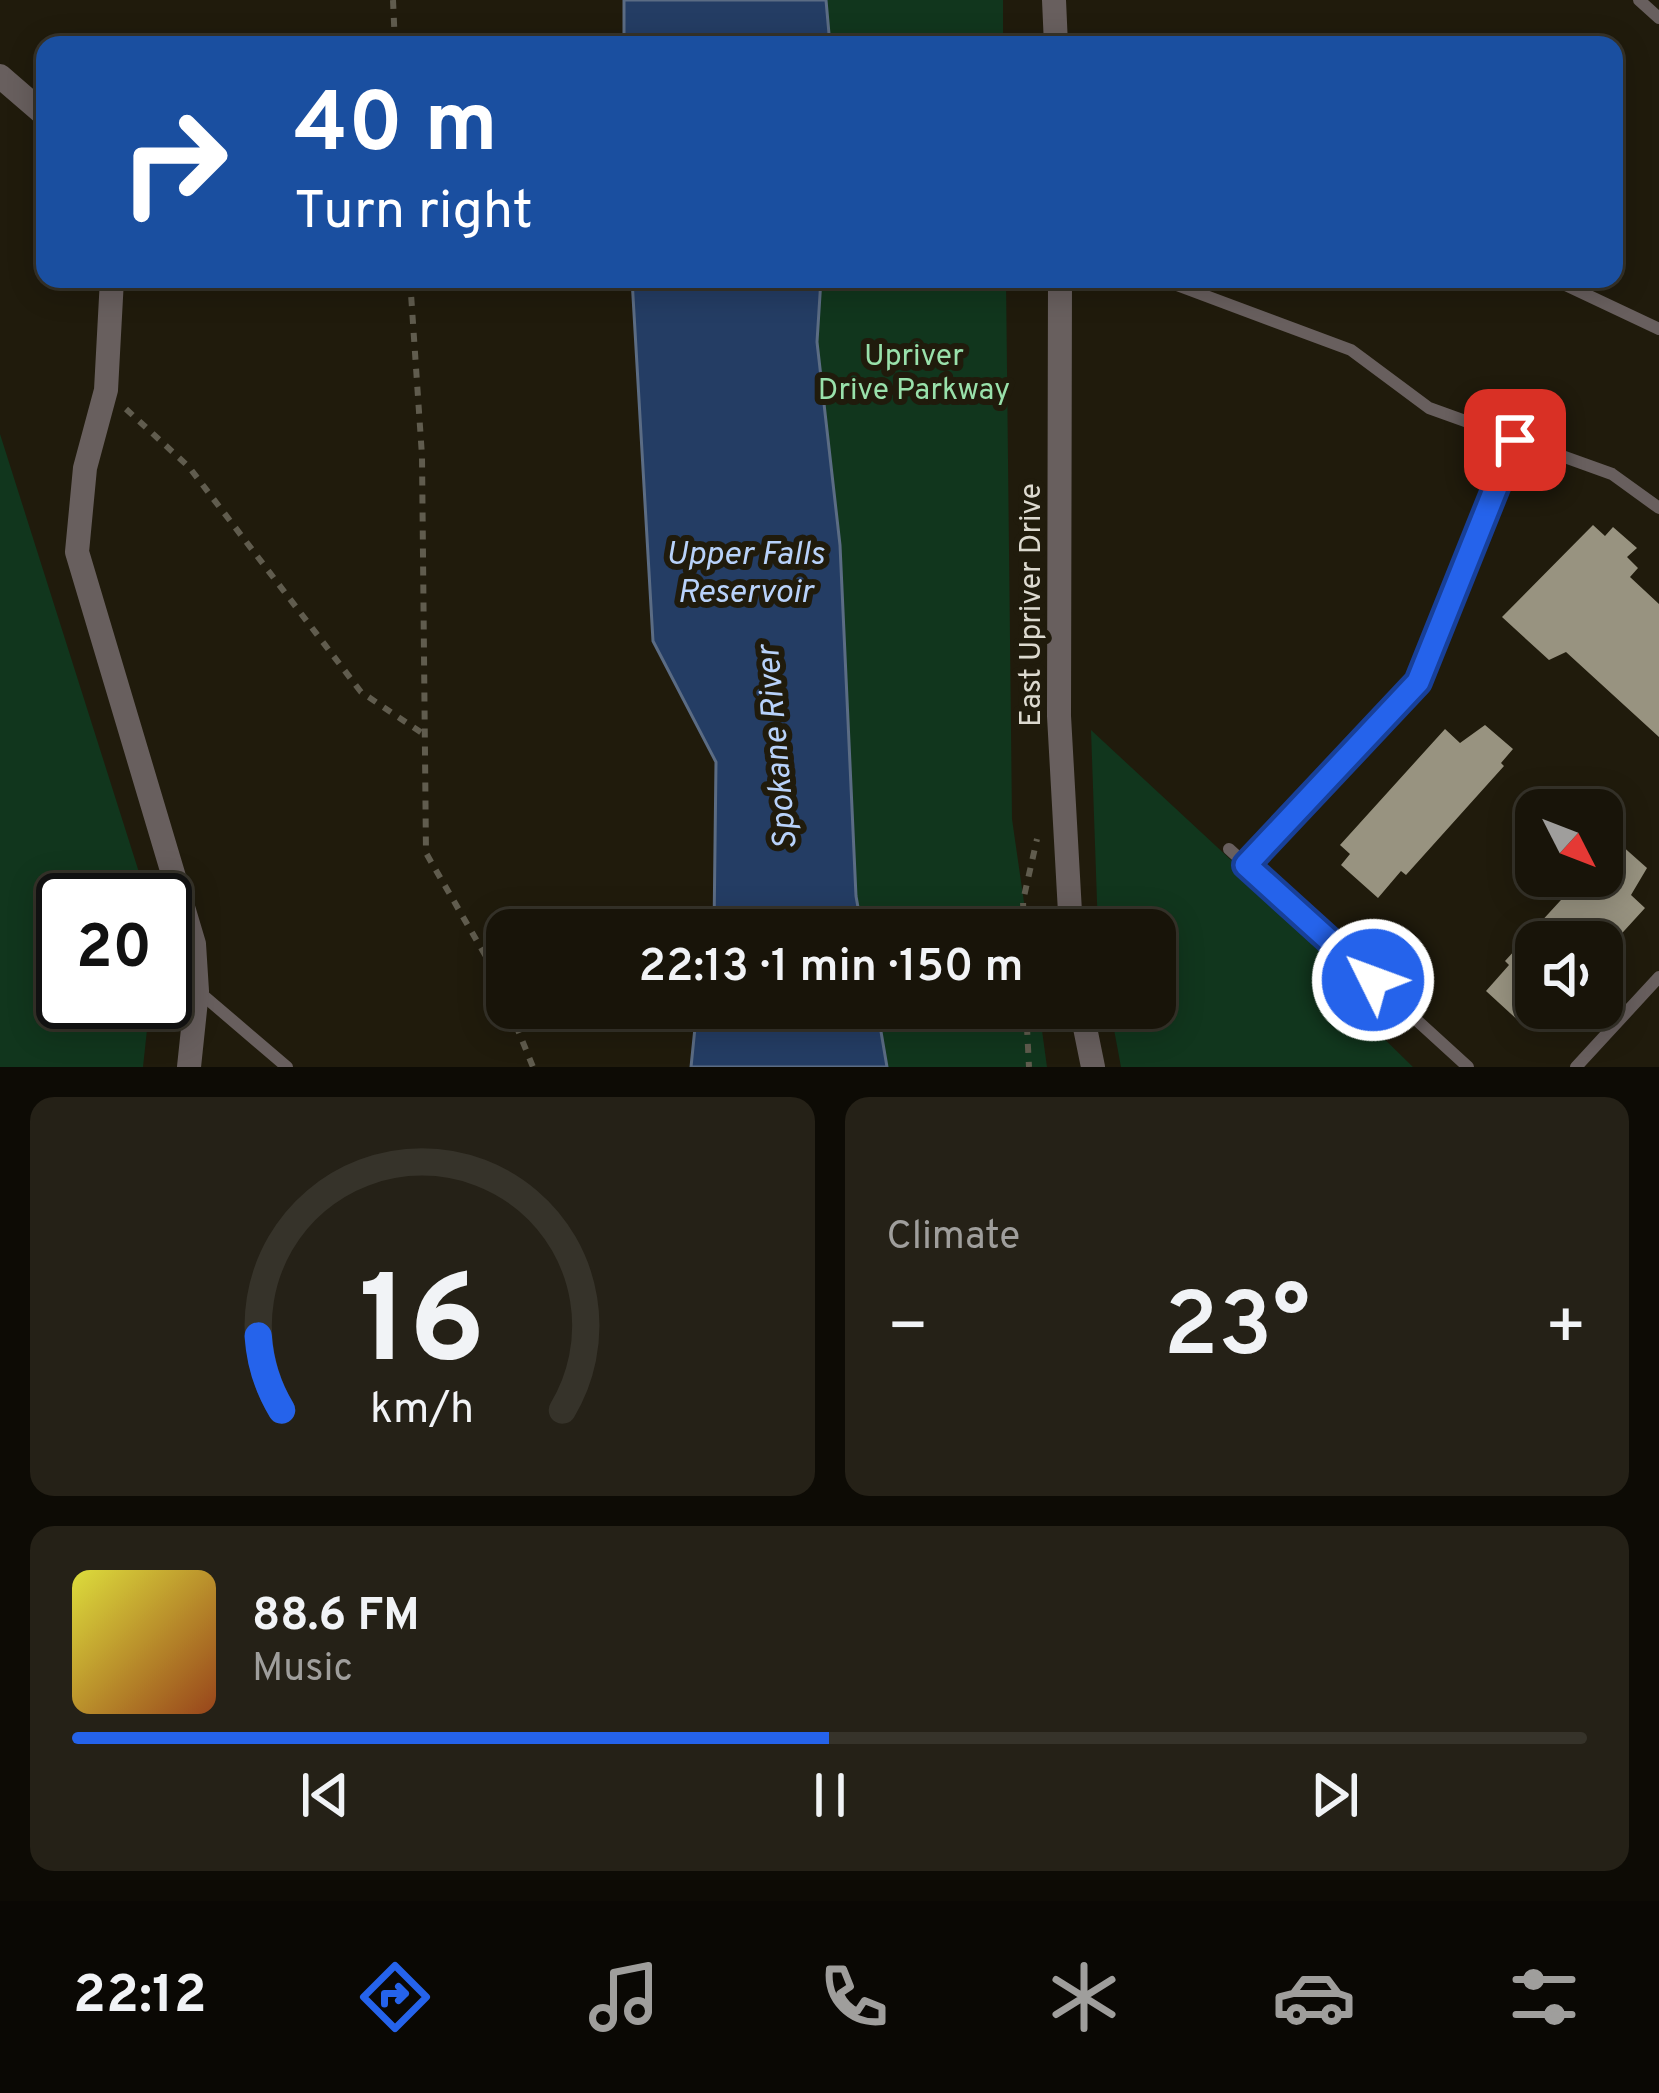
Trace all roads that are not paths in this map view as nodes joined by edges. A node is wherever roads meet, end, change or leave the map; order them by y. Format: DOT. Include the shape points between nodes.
graph roads {
  1 [pos="1054,0"];
  2 [pos="1639,0"];
  3 [pos="1659,18"];
  4 [pos="1056,36"];
  5 [pos="0,76"];
  6 [pos="36,107"];
  7 [pos="112,288"];
  8 [pos="1060,288"];
  9 [pos="1185,288"];
  10 [pos="1571,288"];
  11 [pos="1659,329"];
  12 [pos="1515,440"];
  13 [pos="1659,508"];
  14 [pos="1229,849"];
  15 [pos="1246,865"];
  16 [pos="1071,909"];
  17 [pos="1659,977"];
  18 [pos="197,991"];
  19 [pos="1086,1029"];
  20 [pos="189,1067"];
  21 [pos="286,1067"];
  22 [pos="1093,1067"];
  23 [pos="1468,1067"];
  24 [pos="1576,1067"];
  1 -- 4 [label="street"];
  2 -- 3 [label="lane"];
  5 -- 6 [label="street"];
  7 -- 18 [label="street" via="106,390 85,468 77,553 194,944"];
  8 -- 16 [label="street, East Upriver Drive" via="1059,716"];
  9 -- 12 [label="lane" via="1351,350 1429,408"];
  10 -- 11 [label="lane"];
  12 -- 13 [label="lane" via="1612,474"];
  12 -- 15 [label="lane" via="1418,682"];
  14 -- 15 [label="lane"];
  15 -- 23 [label="lane"];
  17 -- 24 [label="lane"];
  18 -- 20 [label="street"];
  18 -- 21 [label="lane"];
  19 -- 22 [label="street"];
}
